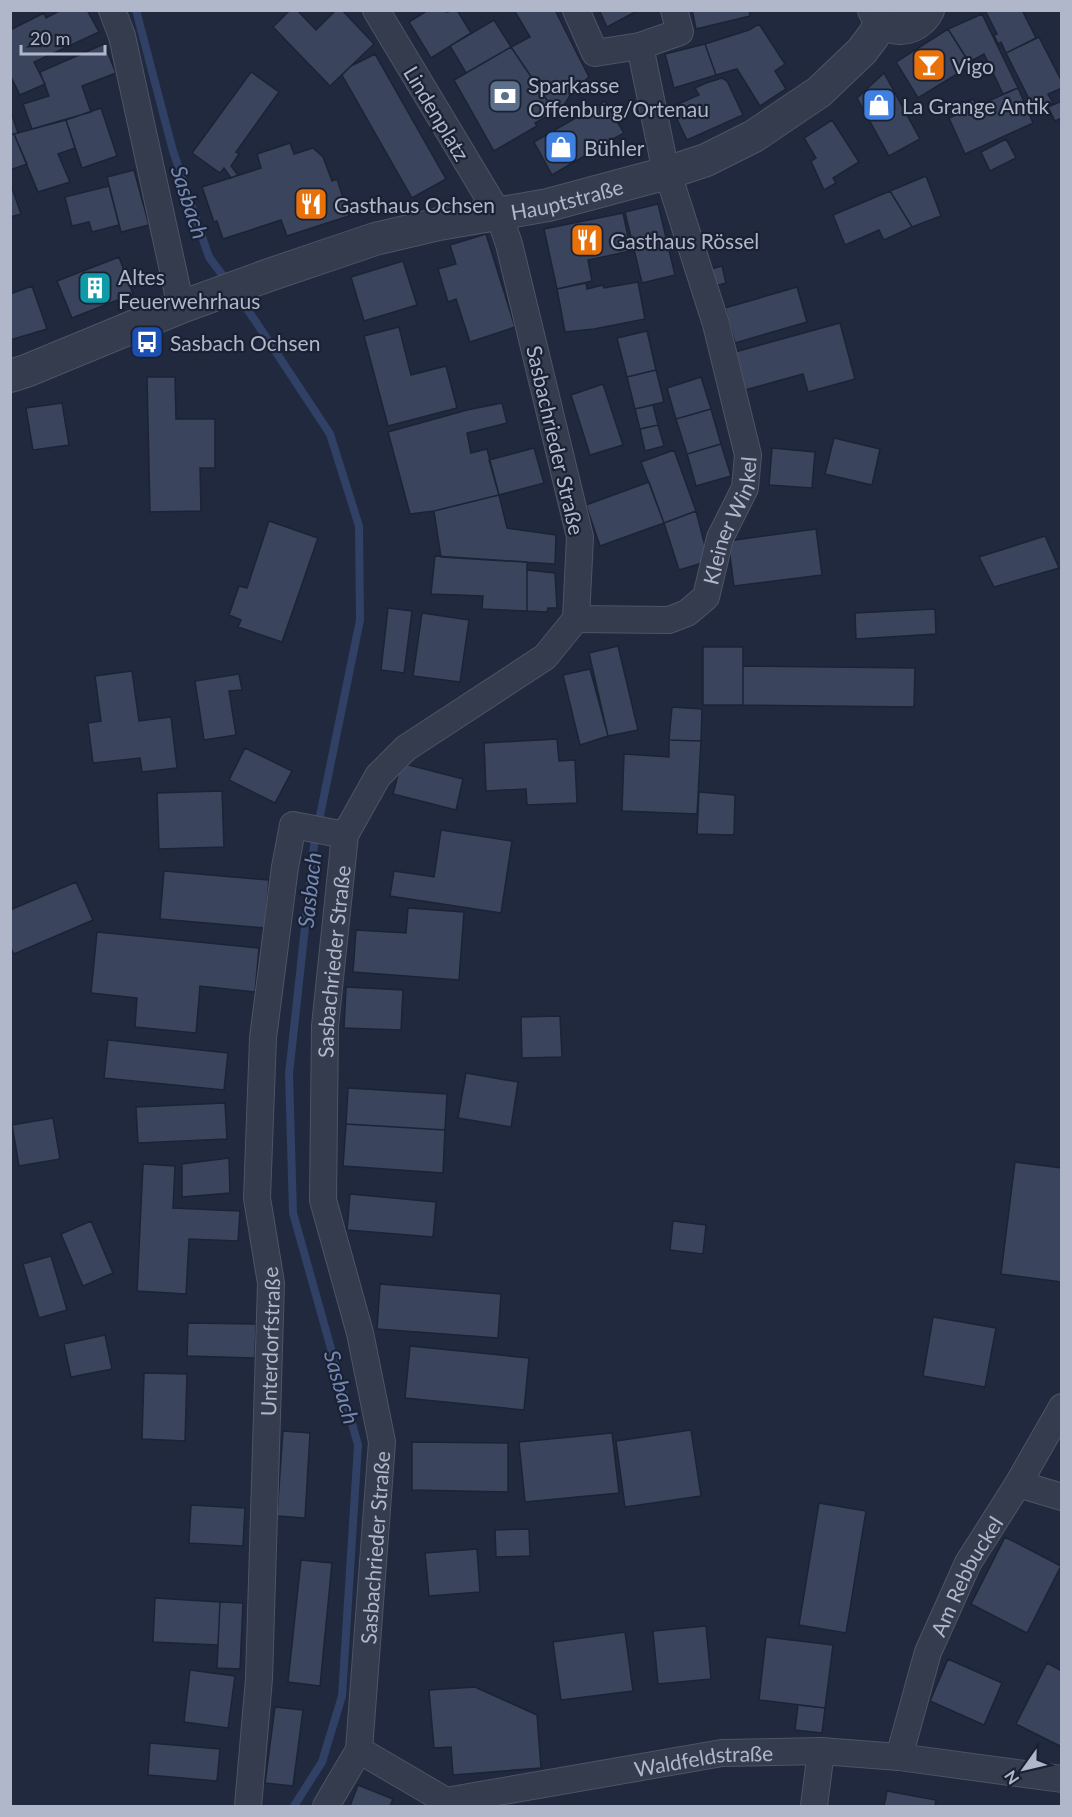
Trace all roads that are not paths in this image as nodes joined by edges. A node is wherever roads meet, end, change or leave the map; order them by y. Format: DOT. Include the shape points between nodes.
graph roads {
  1 [pos="112,10"];
  2 [pos="376,10"];
  3 [pos="576,10"];
  4 [pos="674,10"];
  5 [pos="928,10"];
  6 [pos="877,16"];
  7 [pos="640,46"];
  8 [pos="667,173"];
  9 [pos="499,214"];
  10 [pos="193,303"];
  11 [pos="10,376"];
  12 [pos="576,619"];
  13 [pos="339,833"];
  14 [pos="1062,1407"];
  15 [pos="1018,1484"];
  16 [pos="1062,1497"];
  17 [pos="358,1750"];
  18 [pos="821,1751"];
  19 [pos="900,1757"];
  20 [pos="1062,1779"];
  21 [pos="248,1806"];
  22 [pos="326,1806"];
  23 [pos="814,1806"];
  1 -- 10 [label="street"];
  2 -- 9 [label="street, Lindenplatz"];
  3 -- 7 [label="street" via="595,53"];
  4 -- 7 [label="street" via="680,32"];
  5 -- 6 [label="street, Hauptstraße" via="917,24 908,28 890,27"];
  6 -- 8 [label="street, Hauptstraße" via="874,35 862,51 819,92 754,136 706,160"];
  7 -- 8 [label="street, Kleiner Winkel"];
  8 -- 9 [label="street, Hauptstraße"];
  8 -- 12 [label="street, Kleiner Winkel" via="716,324 748,455 745,488 720,538 706,597 687,613 669,620"];
  9 -- 10 [label="street, Hauptstraße" via="375,239"];
  9 -- 12 [label="street, Sasbachrieder Straße" via="580,537"];
  10 -- 11 [label="street, Hauptstraße"];
  12 -- 13 [label="street, Sasbachrieder Straße" via="544,657 406,748 378,776"];
  13 -- 17 [label="street, Sasbachrieder Straße" via="325,1026 323,1200 360,1333 382,1442"];
  13 -- 21 [label="street, Unterdorfstraße" via="293,825 263,1038 257,1198 271,1283 259,1679"];
  14 -- 15 [label="street, Am Rebbuckel"];
  15 -- 16 [label="street"];
  15 -- 19 [label="street, Am Rebbuckel" via="968,1563 928,1652"];
  17 -- 18 [label="street, Waldfeldstraße" via="446,1801 722,1753"];
  17 -- 22 [label="street, Sasbachrieder Straße"];
  18 -- 19 [label="street, Waldfeldstraße"];
  18 -- 23 [label="street"];
  19 -- 20 [label="street, Waldfeldstraße"];
}
